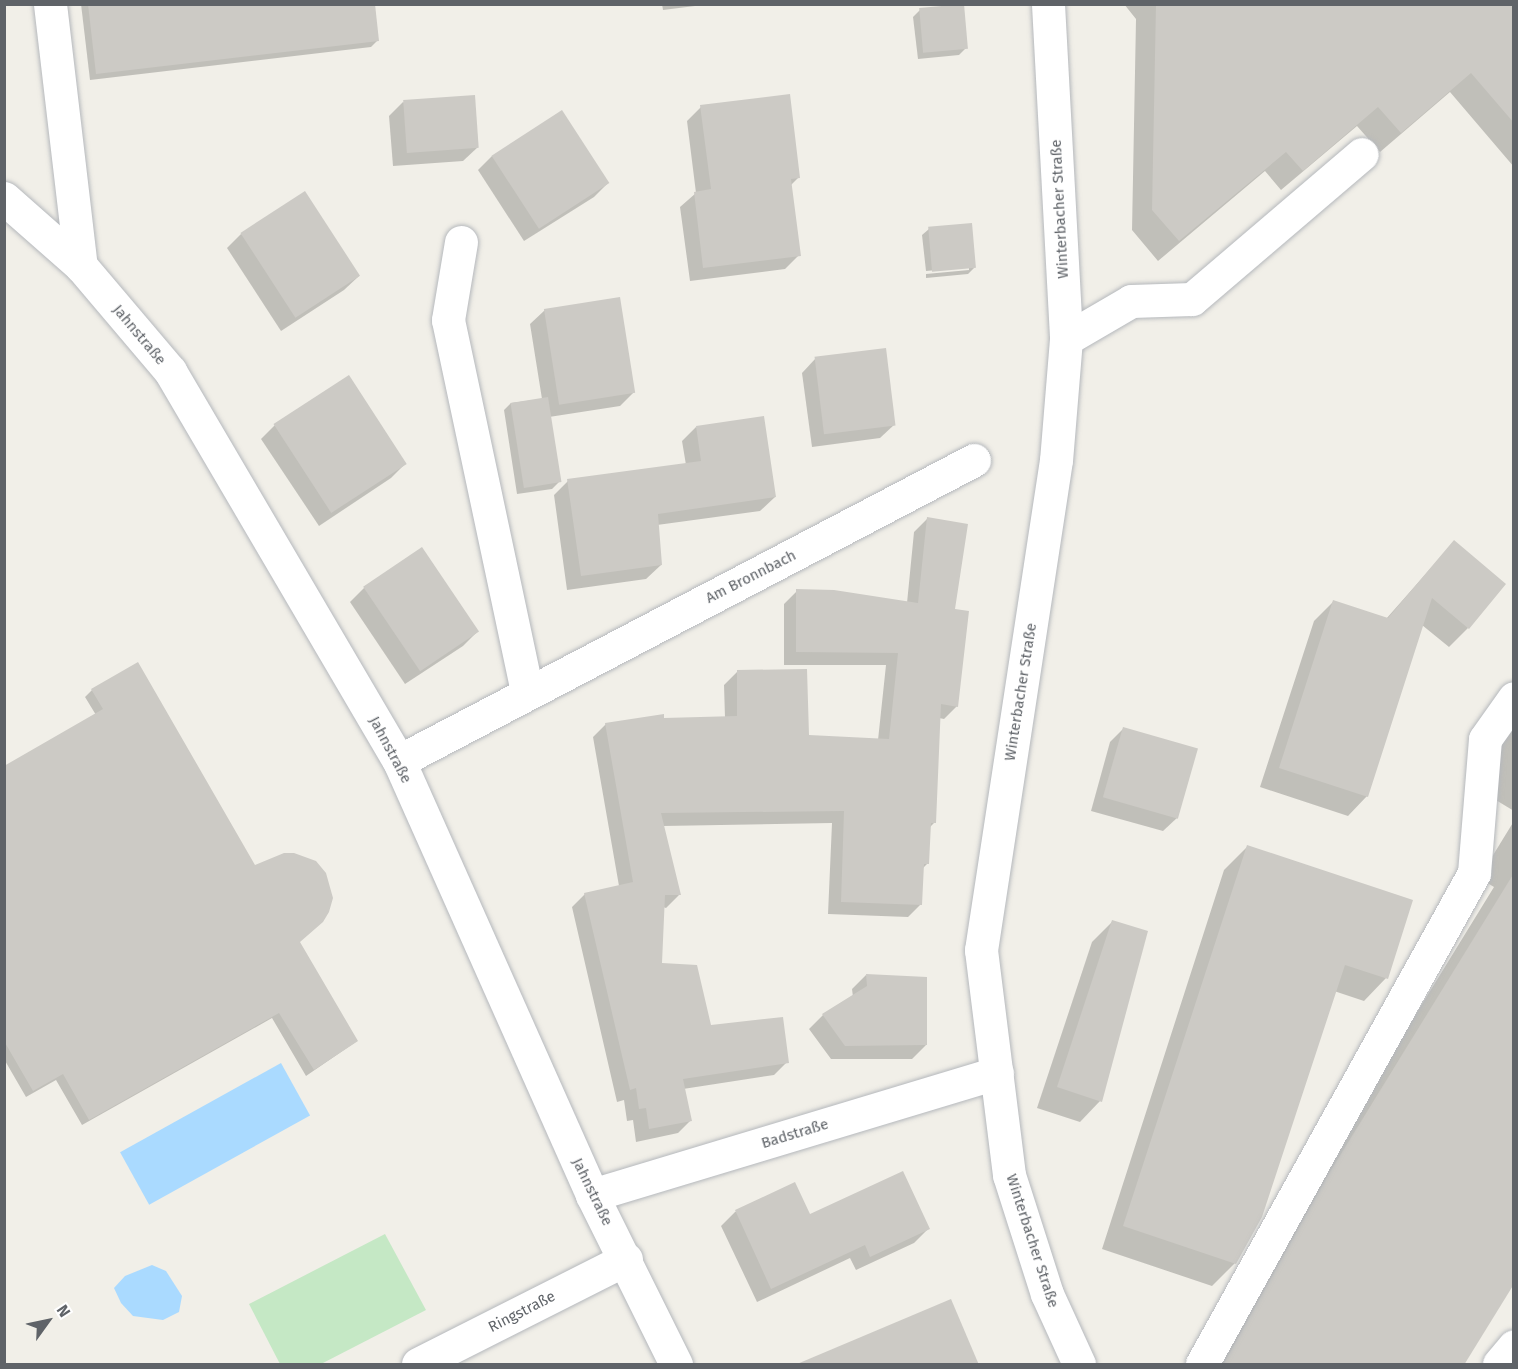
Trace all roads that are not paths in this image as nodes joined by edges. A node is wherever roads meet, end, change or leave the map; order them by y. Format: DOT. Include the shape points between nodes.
graph roads {
  1 [pos="50,4"];
  2 [pos="1048,4"];
  3 [pos="1362,154"];
  4 [pos="4,198"];
  5 [pos="461,242"];
  6 [pos="81,266"];
  7 [pos="1066,339"];
  8 [pos="974,460"];
  9 [pos="527,693"];
  10 [pos="1514,698"];
  11 [pos="399,761"];
  12 [pos="997,1072"];
  13 [pos="592,1195"];
  14 [pos="626,1259"];
  15 [pos="1514,1346"];
  16 [pos="418,1365"];
  17 [pos="676,1365"];
  18 [pos="1079,1365"];
  19 [pos="1202,1365"];
  20 [pos="1499,1365"];
  1 -- 6 [label="street"];
  2 -- 7 [label="street, Winterbacher Straße"];
  3 -- 7 [label="street" via="1192,299 1131,301"];
  4 -- 6 [label="street, Jahnstraße"];
  5 -- 9 [label="street" via="448,320"];
  6 -- 11 [label="street, Jahnstraße" via="170,371"];
  7 -- 12 [label="street, Winterbacher Straße" via="1056,460 981,951"];
  8 -- 9 [label="street, Am Bronnbach"];
  9 -- 11 [label="street, Am Bronnbach"];
  10 -- 19 [label="street" via="1485,739 1474,873"];
  11 -- 13 [label="street, Jahnstraße"];
  12 -- 13 [label="street, Badstraße"];
  12 -- 18 [label="street, Winterbacher Straße" via="1008,1175 1047,1294"];
  13 -- 14 [label="street, Jahnstraße"];
  14 -- 16 [label="street, Ringstraße"];
  14 -- 17 [label="street, Jahnstraße"];
  15 -- 20 [label="street"];
}
